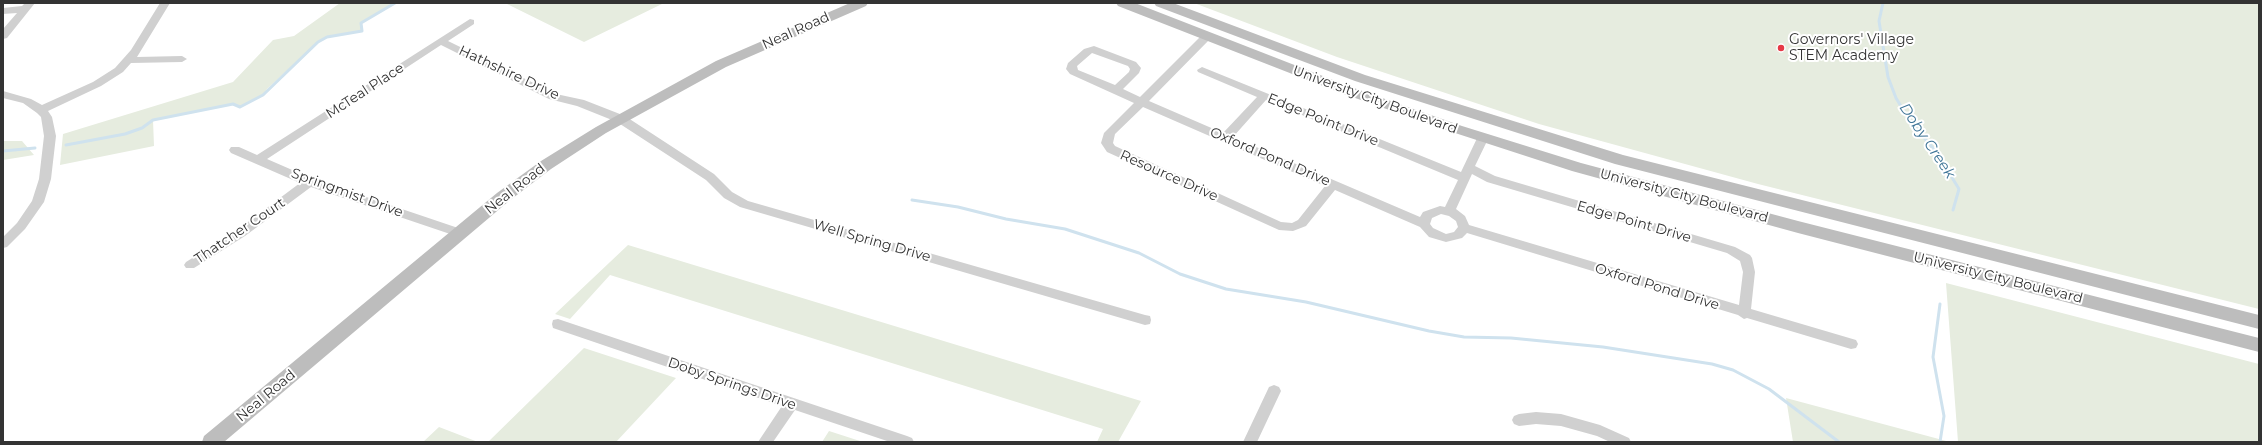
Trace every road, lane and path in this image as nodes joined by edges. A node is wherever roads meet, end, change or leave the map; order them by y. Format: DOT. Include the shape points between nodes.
graph roads {
  1 [pos="165,3"];
  2 [pos="862,3"];
  3 [pos="1123,3"];
  4 [pos="1161,3"];
  5 [pos="28,6"];
  6 [pos="3,11"];
  7 [pos="470,22"];
  8 [pos="3,36"];
  9 [pos="1206,37"];
  10 [pos="442,42"];
  11 [pos="182,59"];
  12 [pos="128,60"];
  13 [pos="1202,70"];
  14 [pos="1116,90"];
  15 [pos="3,94"];
  16 [pos="1264,96"];
  17 [pos="1142,102"];
  18 [pos="41,110"];
  19 [pos="621,119"];
  20 [pos="1225,138"];
  21 [pos="1483,138"];
  22 [pos="235,150"];
  23 [pos="258,159"];
  24 [pos="1620,160"];
  25 [pos="1467,173"];
  26 [pos="309,182"];
  27 [pos="1333,184"];
  28 [pos="1449,211"];
  29 [pos="1424,224"];
  30 [pos="1464,228"];
  31 [pos="460,233"];
  32 [pos="3,244"];
  33 [pos="190,265"];
  34 [pos="1744,314"];
  35 [pos="1145,320"];
  36 [pos="2259,322"];
  37 [pos="558,324"];
  38 [pos="1851,344"];
  39 [pos="2259,345"];
  40 [pos="1274,391"];
  41 [pos="791,404"];
  42 [pos="1519,420"];
  43 [pos="211,442"];
  44 [pos="765,442"];
  45 [pos="907,442"];
  46 [pos="1250,442"];
  47 [pos="1624,442"];
  1 -- 12 [label="street"];
  2 -- 19 [label="main road, Neal Road" via="722,64"];
  3 -- 9 [label="main road, University City Boulevard"];
  4 -- 24 [label="main road, University City Boulevard" via="1389,88"];
  5 -- 6 [label="street"];
  5 -- 8 [label="street"];
  7 -- 10 [label="street, McTeal Place"];
  9 -- 17 [label="street, Resource Drive"];
  9 -- 21 [label="main road, University City Boulevard"];
  10 -- 19 [label="street, Hathshire Drive" via="553,97 580,103"];
  10 -- 23 [label="street, McTeal Place"];
  11 -- 12 [label="street"];
  12 -- 18 [label="street" via="104,80"];
  13 -- 16 [label="street, Edge Point Drive"];
  14 -- 14 [label="street, Oxford Pond Drive" via="1134,73 1136,68 1132,64 1094,49 1072,65 1071,69 1074,72"];
  14 -- 17 [label="street, Oxford Pond Drive"];
  15 -- 18 [label="street"];
  16 -- 20 [label="street"];
  16 -- 25 [label="street, Edge Point Drive"];
  17 -- 20 [label="street, Oxford Pond Drive"];
  17 -- 27 [label="street, Resource Drive" via="1110,133 1107,142 1111,148 1279,226 1293,227 1302,223"];
  18 -- 32 [label="street" via="46,117 50,136 42,191 32,211"];
  19 -- 31 [label="main road, Neal Road" via="546,165"];
  19 -- 35 [label="street, Well Spring Drive" via="710,177 728,195 744,204"];
  20 -- 27 [label="street, Oxford Pond Drive"];
  21 -- 24 [label="main road" via="1487,133 1494,132 1603,160"];
  21 -- 25 [label="street"];
  21 -- 39 [label="main road, University City Boulevard" via="1702,201"];
  22 -- 23 [label="street, Springmist Drive"];
  23 -- 26 [label="street, Springmist Drive"];
  24 -- 36 [label="main road, University City Boulevard"];
  25 -- 28 [label="street"];
  25 -- 34 [label="street, Edge Point Drive" via="1731,250 1746,258 1749,272"];
  26 -- 31 [label="street, Springmist Drive"];
  26 -- 33 [label="street, Thatcher Court" via="241,233"];
  27 -- 29 [label="street, Oxford Pond Drive"];
  28 -- 29 [label="street" via="1434,211 1427,215"];
  28 -- 30 [label="street" via="1461,219"];
  29 -- 30 [label="street, Oxford Pond Drive" via="1433,234 1446,238 1458,236"];
  30 -- 34 [label="street, Oxford Pond Drive"];
  31 -- 43 [label="main road, Neal Road"];
  34 -- 38 [label="street, Oxford Pond Drive"];
  37 -- 41 [label="street, Doby Springs Drive"];
  40 -- 46 [label="street"];
  41 -- 44 [label="street"];
  41 -- 45 [label="street, Doby Springs Drive"];
  42 -- 47 [label="street" via="1561,420 1600,430"];
}
